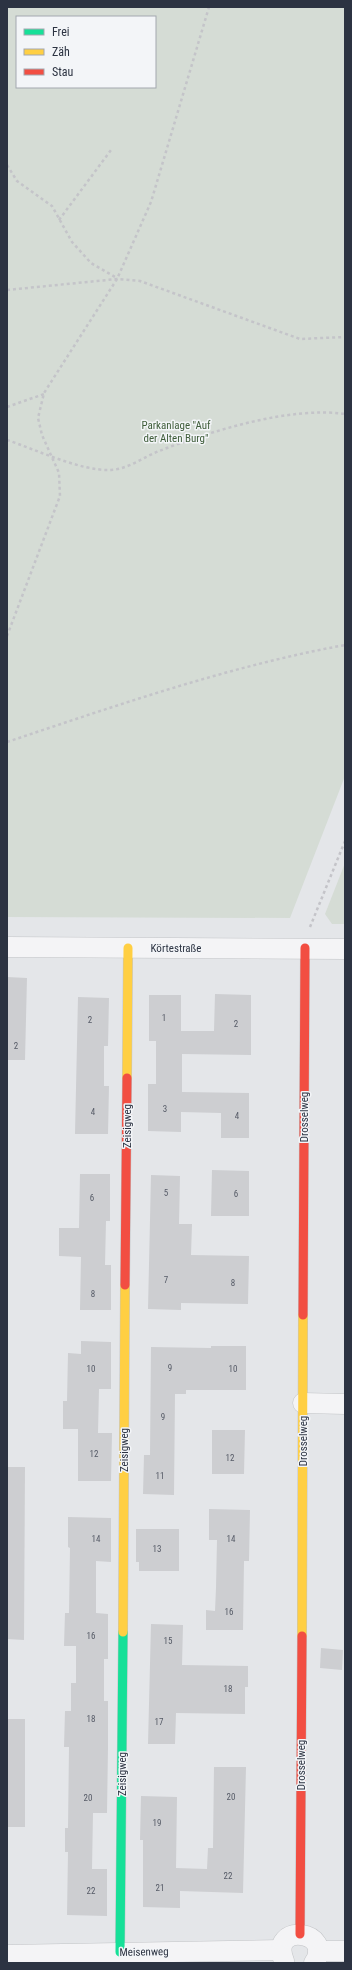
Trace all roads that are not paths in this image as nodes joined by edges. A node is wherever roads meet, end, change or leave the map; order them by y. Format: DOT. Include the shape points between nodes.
graph roads {
  1 [pos="7,947"];
  2 [pos="128,948"];
  3 [pos="305,948"];
  4 [pos="345,949"];
  5 [pos="303,1403"];
  6 [pos="345,1404"];
  7 [pos="300,1934"];
  8 [pos="345,1951"];
  9 [pos="7,1955"];
  10 [pos="106,1956"];
  11 [pos="283,1957"];
  12 [pos="316,1957"];
  1 -- 2 [label="street, Körtestraße"];
  2 -- 3 [label="street, Körtestraße"];
  2 -- 10 [label="street, Zeisigweg"];
  3 -- 4 [label="street, Körtestraße"];
  3 -- 5 [label="street, Drosselweg"];
  5 -- 6 [label="street"];
  5 -- 7 [label="street, Drosselweg"];
  7 -- 11 [label="street, Meisenweg" via="288,1938"];
  7 -- 12 [label="street" via="310,1937 317,1945"];
  8 -- 12 [label="street"];
  9 -- 10 [label="street, Meisenweg"];
  10 -- 11 [label="street, Meisenweg"];
}
